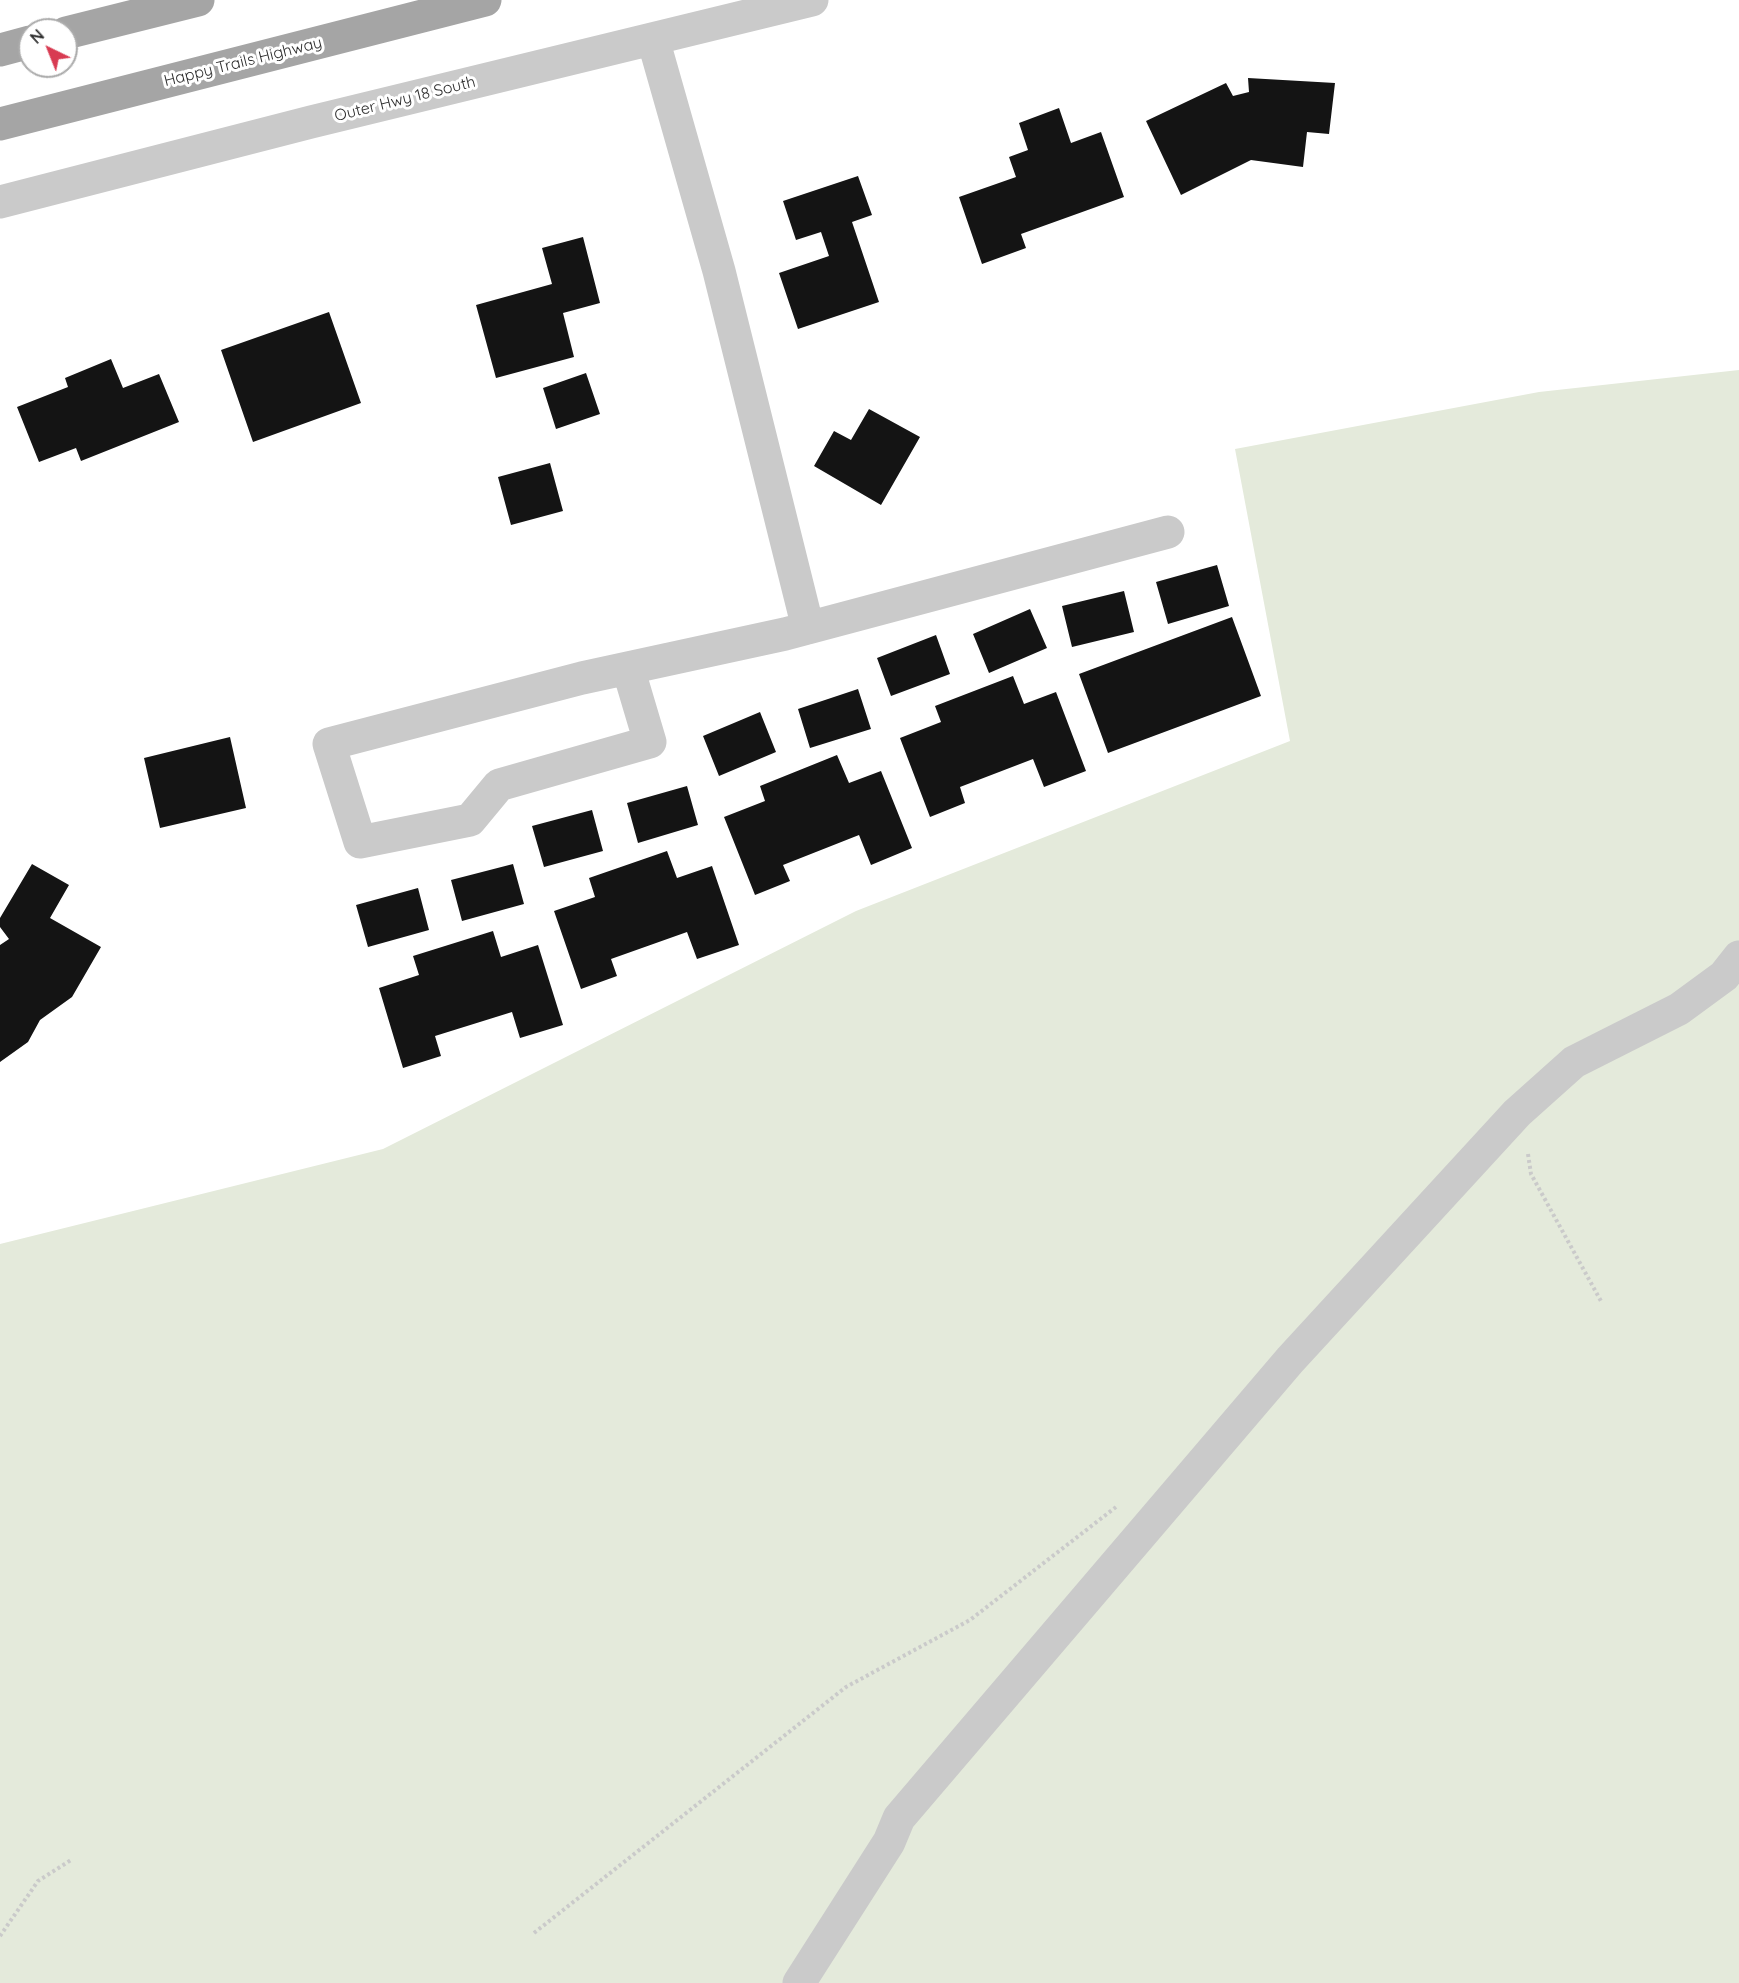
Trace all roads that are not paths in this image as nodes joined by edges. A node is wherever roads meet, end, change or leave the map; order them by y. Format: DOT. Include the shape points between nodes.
graph roads {
  1 [pos="198,0"];
  2 [pos="485,0"];
  3 [pos="812,0"];
  4 [pos="78,30"];
  5 [pos="653,39"];
  6 [pos="18,45"];
  7 [pos="0,50"];
  8 [pos="0,124"];
  9 [pos="0,202"];
  10 [pos="1167,532"];
  11 [pos="808,628"];
  12 [pos="628,668"];
  13 [pos="1739,957"];
  14 [pos="799,1983"];
  1 -- 4 [label="main road"];
  2 -- 8 [label="main road, Happy Trails Highway"];
  3 -- 5 [label="street, Outer Hwy 18 South"];
  5 -- 9 [label="street, Outer Hwy 18 South"];
  5 -- 11 [label="street" via="719,271"];
  6 -- 7 [label="main road"];
  10 -- 11 [label="street"];
  11 -- 12 [label="street"];
  12 -- 12 [label="street" via="329,744 360,843 470,820 499,785 650,742"];
  13 -- 14 [label="street" via="1724,976 1679,1009 1574,1062 1530,1101 1290,1360 899,1818 889,1842"];
}
